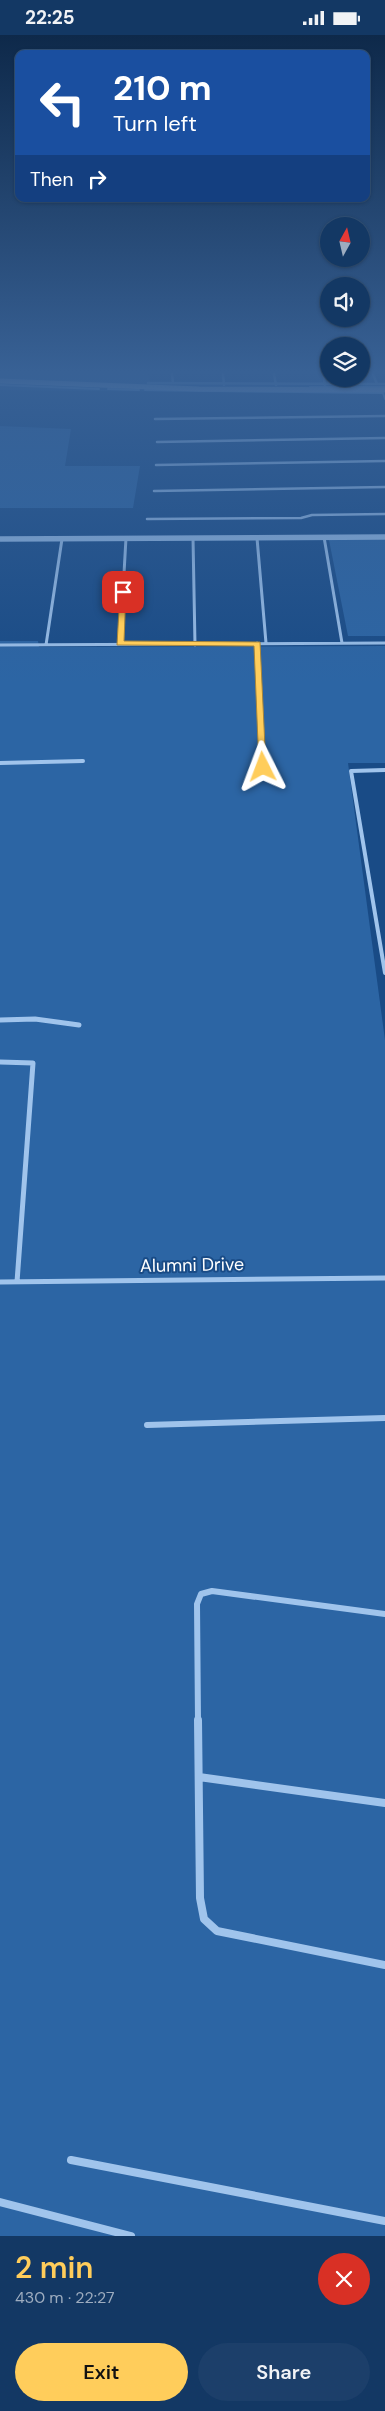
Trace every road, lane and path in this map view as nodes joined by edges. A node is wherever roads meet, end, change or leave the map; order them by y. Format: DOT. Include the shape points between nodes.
graph roads {
  1 [pos="385,487"];
  2 [pos="154,491"];
  3 [pos="385,514"];
  4 [pos="147,519"];
  5 [pos="324,537"];
  6 [pos="385,537"];
  7 [pos="126,538"];
  8 [pos="193,538"];
  9 [pos="257,538"];
  10 [pos="0,539"];
  11 [pos="62,539"];
  12 [pos="257,643"];
  13 [pos="266,643"];
  14 [pos="342,643"];
  15 [pos="385,643"];
  16 [pos="120,644"];
  17 [pos="0,645"];
  18 [pos="46,645"];
  19 [pos="195,645"];
  20 [pos="83,761"];
  21 [pos="0,763"];
  22 [pos="263,767"];
  23 [pos="385,770"];
  24 [pos="385,973"];
  25 [pos="0,1020"];
  26 [pos="79,1025"];
  27 [pos="0,1062"];
  28 [pos="385,1278"];
  29 [pos="0,1282"];
  30 [pos="17,1282"];
  31 [pos="385,1418"];
  32 [pos="147,1425"];
  33 [pos="385,1614"];
  34 [pos="199,1777"];
  35 [pos="385,1803"];
  36 [pos="385,1965"];
  37 [pos="70,2160"];
  38 [pos="0,2202"];
  39 [pos="385,2221"];
  40 [pos="131,2236"];
  1 -- 2 [label="street"];
  3 -- 4 [label="street"];
  5 -- 6 [label="street"];
  5 -- 9 [label="street"];
  5 -- 14 [label="street"];
  7 -- 8 [label="street"];
  7 -- 11 [label="street"];
  7 -- 16 [label="street"];
  8 -- 9 [label="street"];
  8 -- 19 [label="street"];
  9 -- 13 [label="street"];
  10 -- 11 [label="street"];
  11 -- 18 [label="street"];
  12 -- 13 [label="street"];
  12 -- 19 [label="street"];
  12 -- 22 [label="street"];
  13 -- 14 [label="street"];
  14 -- 15 [label="street"];
  16 -- 18 [label="street"];
  16 -- 19 [label="street"];
  17 -- 18 [label="street"];
  20 -- 21 [label="street"];
  23 -- 24 [label="street" via="352,771"];
  25 -- 26 [label="street" via="35,1019"];
  27 -- 30 [label="street" via="33,1063"];
  28 -- 30 [label="street, Alumni Drive"];
  29 -- 30 [label="street, Alumni Drive"];
  31 -- 32 [label="street"];
  33 -- 34 [label="street" via="212,1591 201,1594 197,1604"];
  34 -- 35 [label="street"];
  34 -- 36 [label="street" via="200,1898 204,1919 217,1931"];
  37 -- 39 [label="street"];
  38 -- 40 [label="street"];
}
